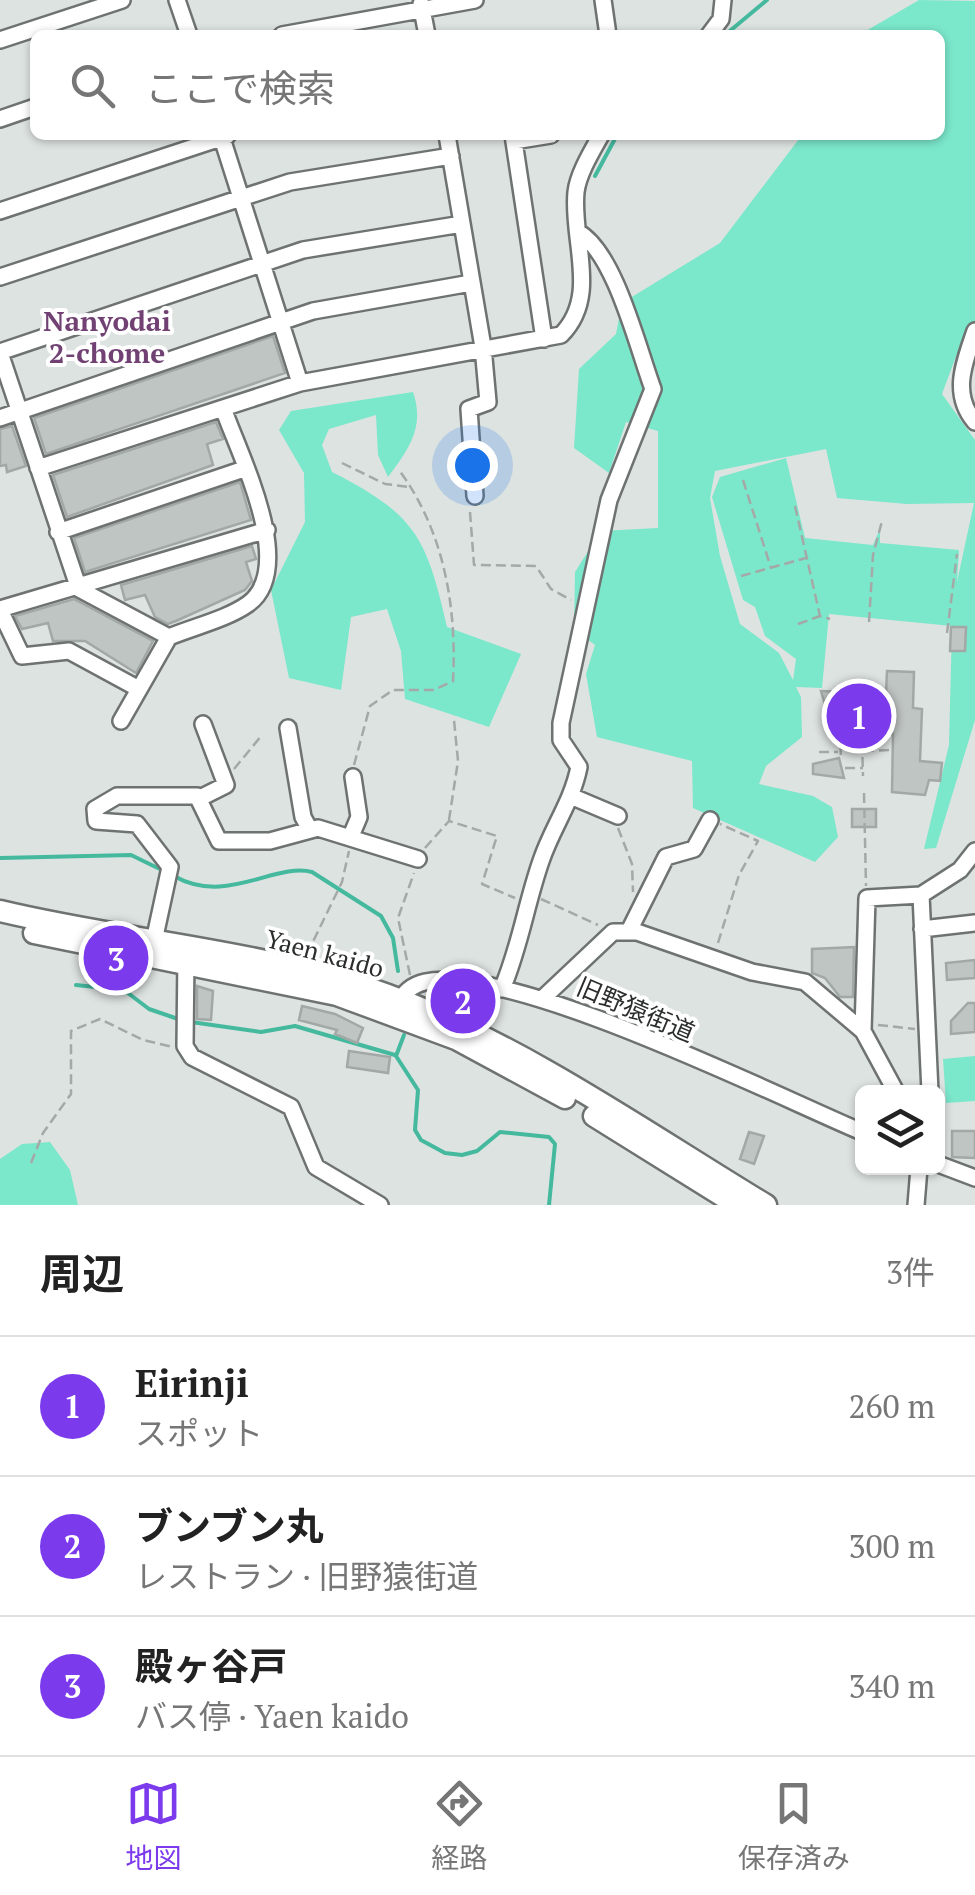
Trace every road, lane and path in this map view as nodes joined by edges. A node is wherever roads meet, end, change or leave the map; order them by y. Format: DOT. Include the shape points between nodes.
graph roads {
  1 [pos="122,0"];
  2 [pos="178,0"];
  3 [pos="475,0"];
  4 [pos="603,0"];
  5 [pos="723,0"];
  6 [pos="421,5"];
  7 [pos="30,30"];
  8 [pos="30,30"];
  9 [pos="187,30"];
  10 [pos="305,30"];
  11 [pos="426,30"];
  12 [pos="607,30"];
  13 [pos="713,30"];
  14 [pos="0,40"];
  15 [pos="30,109"];
  16 [pos="0,119"];
  17 [pos="212,140"];
  18 [pos="225,140"];
  19 [pos="448,140"];
  20 [pos="513,140"];
  21 [pos="597,140"];
  22 [pos="451,156"];
  23 [pos="240,198"];
  24 [pos="0,211"];
  25 [pos="462,224"];
  26 [pos="578,232"];
  27 [pos="262,264"];
  28 [pos="0,277"];
  29 [pos="471,283"];
  30 [pos="280,323"];
  31 [pos="975,331"];
  32 [pos="544,339"];
  33 [pos="484,347"];
  34 [pos="0,353"];
  35 [pos="300,383"];
  36 [pos="968,394"];
  37 [pos="223,408"];
  38 [pos="19,412"];
  39 [pos="0,418"];
  40 [pos="975,422"];
  41 [pos="342,463"];
  42 [pos="38,468"];
  43 [pos="244,469"];
  44 [pos="399,470"];
  45 [pos="743,480"];
  46 [pos="412,487"];
  47 [pos="472,504"];
  48 [pos="794,506"];
  49 [pos="882,521"];
  50 [pos="266,530"];
  51 [pos="58,532"];
  52 [pos="957,554"];
  53 [pos="808,558"];
  54 [pos="772,568"];
  55 [pos="741,576"];
  56 [pos="78,589"];
  57 [pos="586,607"];
  58 [pos="0,609"];
  59 [pos="820,616"];
  60 [pos="830,619"];
  61 [pos="869,622"];
  62 [pos="798,624"];
  63 [pos="948,633"];
  64 [pos="169,637"];
  65 [pos="139,689"];
  66 [pos="454,720"];
  67 [pos="121,721"];
  68 [pos="202,724"];
  69 [pos="288,728"];
  70 [pos="840,730"];
  71 [pos="262,735"];
  72 [pos="862,746"];
  73 [pos="841,750"];
  74 [pos="890,750"];
  75 [pos="819,752"];
  76 [pos="841,760"];
  77 [pos="845,768"];
  78 [pos="863,768"];
  79 [pos="863,776"];
  80 [pos="354,777"];
  81 [pos="227,778"];
  82 [pos="864,792"];
  83 [pos="573,796"];
  84 [pos="198,798"];
  85 [pos="618,816"];
  86 [pos="710,820"];
  87 [pos="449,821"];
  88 [pos="309,828"];
  89 [pos="351,836"];
  90 [pos="975,850"];
  91 [pos="418,859"];
  92 [pos="920,895"];
  93 [pos="866,898"];
  94 [pos="530,899"];
  95 [pos="0,912"];
  96 [pos="975,924"];
  97 [pos="0,926"];
  98 [pos="627,927"];
  99 [pos="922,929"];
  100 [pos="154,942"];
  101 [pos="186,955"];
  102 [pos="714,956"];
  103 [pos="301,969"];
  104 [pos="502,989"];
  105 [pos="542,998"];
  106 [pos="403,1000"];
  107 [pos="865,1028"];
  108 [pos="927,1030"];
  109 [pos="185,1046"];
  110 [pos="893,1085"];
  111 [pos="930,1085"];
  112 [pos="855,1129"];
  113 [pos="31,1162"];
  114 [pos="945,1167"];
  115 [pos="918,1175"];
  116 [pos="975,1178"];
  117 [pos="380,1205"];
  118 [pos="737,1205"];
  119 [pos="766,1205"];
  120 [pos="916,1205"];
  1 -- 8 [label="street"];
  2 -- 9 [label="street"];
  3 -- 6 [label="street"];
  4 -- 12 [label="street"];
  5 -- 13 [label="street"];
  6 -- 10 [label="street"];
  6 -- 11 [label="street"];
  7 -- 14 [label="street"];
  15 -- 16 [label="street"];
  17 -- 24 [label="street"];
  18 -- 23 [label="street"];
  19 -- 22 [label="street"];
  20 -- 32 [label="street"];
  21 -- 26 [label="street" via="576,186"];
  22 -- 23 [label="street" via="290,182"];
  22 -- 25 [label="street"];
  23 -- 27 [label="street"];
  23 -- 28 [label="street"];
  25 -- 27 [label="street" via="303,250"];
  25 -- 29 [label="street"];
  26 -- 32 [label="street" via="582,283 574,322"];
  26 -- 57 [label="street" via="594,240 606,264 653,389 609,500"];
  27 -- 30 [label="street"];
  27 -- 34 [label="street"];
  29 -- 30 [label="street"];
  29 -- 33 [label="street"];
  30 -- 35 [label="street"];
  30 -- 38 [label="street"];
  31 -- 36 [label="street" via="962,365"];
  32 -- 33 [label="street"];
  33 -- 35 [label="street"];
  33 -- 47 [label="street" via="488,402 469,409"];
  34 -- 38 [label="street"];
  35 -- 37 [label="street"];
  36 -- 40 [label="street" via="964,408"];
  37 -- 42 [label="street"];
  37 -- 43 [label="street"];
  38 -- 39 [label="street"];
  38 -- 42 [label="street"];
  41 -- 46 [label="path" via="385,484"];
  42 -- 51 [label="street"];
  43 -- 50 [label="street"];
  43 -- 51 [label="street"];
  44 -- 46 [label="path"];
  45 -- 54 [label="path"];
  46 -- 80 [label="path" via="438,548 456,624 453,681 434,690 393,690 370,706"];
  47 -- 57 [label="path" via="474,565 536,566 551,589"];
  48 -- 53 [label="path"];
  49 -- 61 [label="path"];
  50 -- 56 [label="street"];
  50 -- 64 [label="street" via="270,545 262,588 248,604"];
  51 -- 56 [label="street"];
  52 -- 63 [label="path"];
  53 -- 54 [label="path"];
  53 -- 59 [label="path"];
  54 -- 55 [label="path"];
  56 -- 58 [label="street"];
  56 -- 64 [label="street"];
  57 -- 83 [label="street" via="561,723 561,740 579,767"];
  58 -- 65 [label="street" via="22,656 69,652"];
  59 -- 60 [label="path"];
  59 -- 62 [label="path"];
  64 -- 65 [label="street"];
  65 -- 67 [label="street"];
  66 -- 87 [label="path" via="458,760"];
  68 -- 81 [label="street"];
  69 -- 88 [label="street"];
  70 -- 73 [label="path"];
  71 -- 81 [label="path"];
  72 -- 73 [label="path"];
  72 -- 74 [label="path"];
  72 -- 78 [label="path"];
  73 -- 75 [label="path"];
  73 -- 76 [label="path"];
  77 -- 78 [label="path"];
  78 -- 79 [label="path"];
  80 -- 89 [label="street" via="359,817"];
  81 -- 84 [label="street" via="226,785"];
  82 -- 93 [label="path"];
  83 -- 85 [label="street"];
  83 -- 94 [label="street"];
  84 -- 88 [label="street" via="218,841 270,842"];
  84 -- 100 [label="street" via="117,796 95,809 96,821 137,824 169,872"];
  85 -- 98 [label="path" via="632,864"];
  86 -- 98 [label="street" via="694,849 666,857"];
  86 -- 102 [label="path" via="757,839"];
  87 -- 91 [label="path"];
  87 -- 94 [label="path" via="497,836 482,884"];
  88 -- 89 [label="street"];
  89 -- 91 [label="street"];
  89 -- 103 [label="path" via="342,882"];
  90 -- 92 [label="street" via="960,870"];
  91 -- 106 [label="path" via="398,918"];
  92 -- 93 [label="street"];
  92 -- 99 [label="street"];
  93 -- 107 [label="street"];
  94 -- 98 [label="path"];
  94 -- 104 [label="street"];
  95 -- 100 [label="main road, Yaen kaido"];
  96 -- 99 [label="street"];
  97 -- 101 [label="main road, Yaen kaido"];
  98 -- 102 [label="street"];
  98 -- 105 [label="street"];
  99 -- 108 [label="street"];
  100 -- 101 [label="main road, Yaen kaido"];
  101 -- 103 [label="main road, Yaen kaido"];
  101 -- 106 [label="main road, Yaen kaido" via="302,985"];
  101 -- 109 [label="street"];
  102 -- 107 [label="street" via="805,982"];
  103 -- 106 [label="main road, Yaen kaido"];
  104 -- 105 [label="street, 旧野猿街道"];
  104 -- 106 [label="street, 旧野猿街道" via="440,980"];
  105 -- 112 [label="street, 旧野猿街道"];
  106 -- 118 [label="main road, Yaen kaido"];
  106 -- 119 [label="main road, Yaen kaido" via="524,1057"];
  107 -- 108 [label="path"];
  107 -- 110 [label="street"];
  108 -- 111 [label="street"];
  109 -- 113 [label="path" via="143,1040 100,1019 77,1025 71,1031 70,1094"];
  109 -- 117 [label="street" via="192,1057 291,1107 316,1166"];
  114 -- 116 [label="street"];
  115 -- 120 [label="street"];
}
